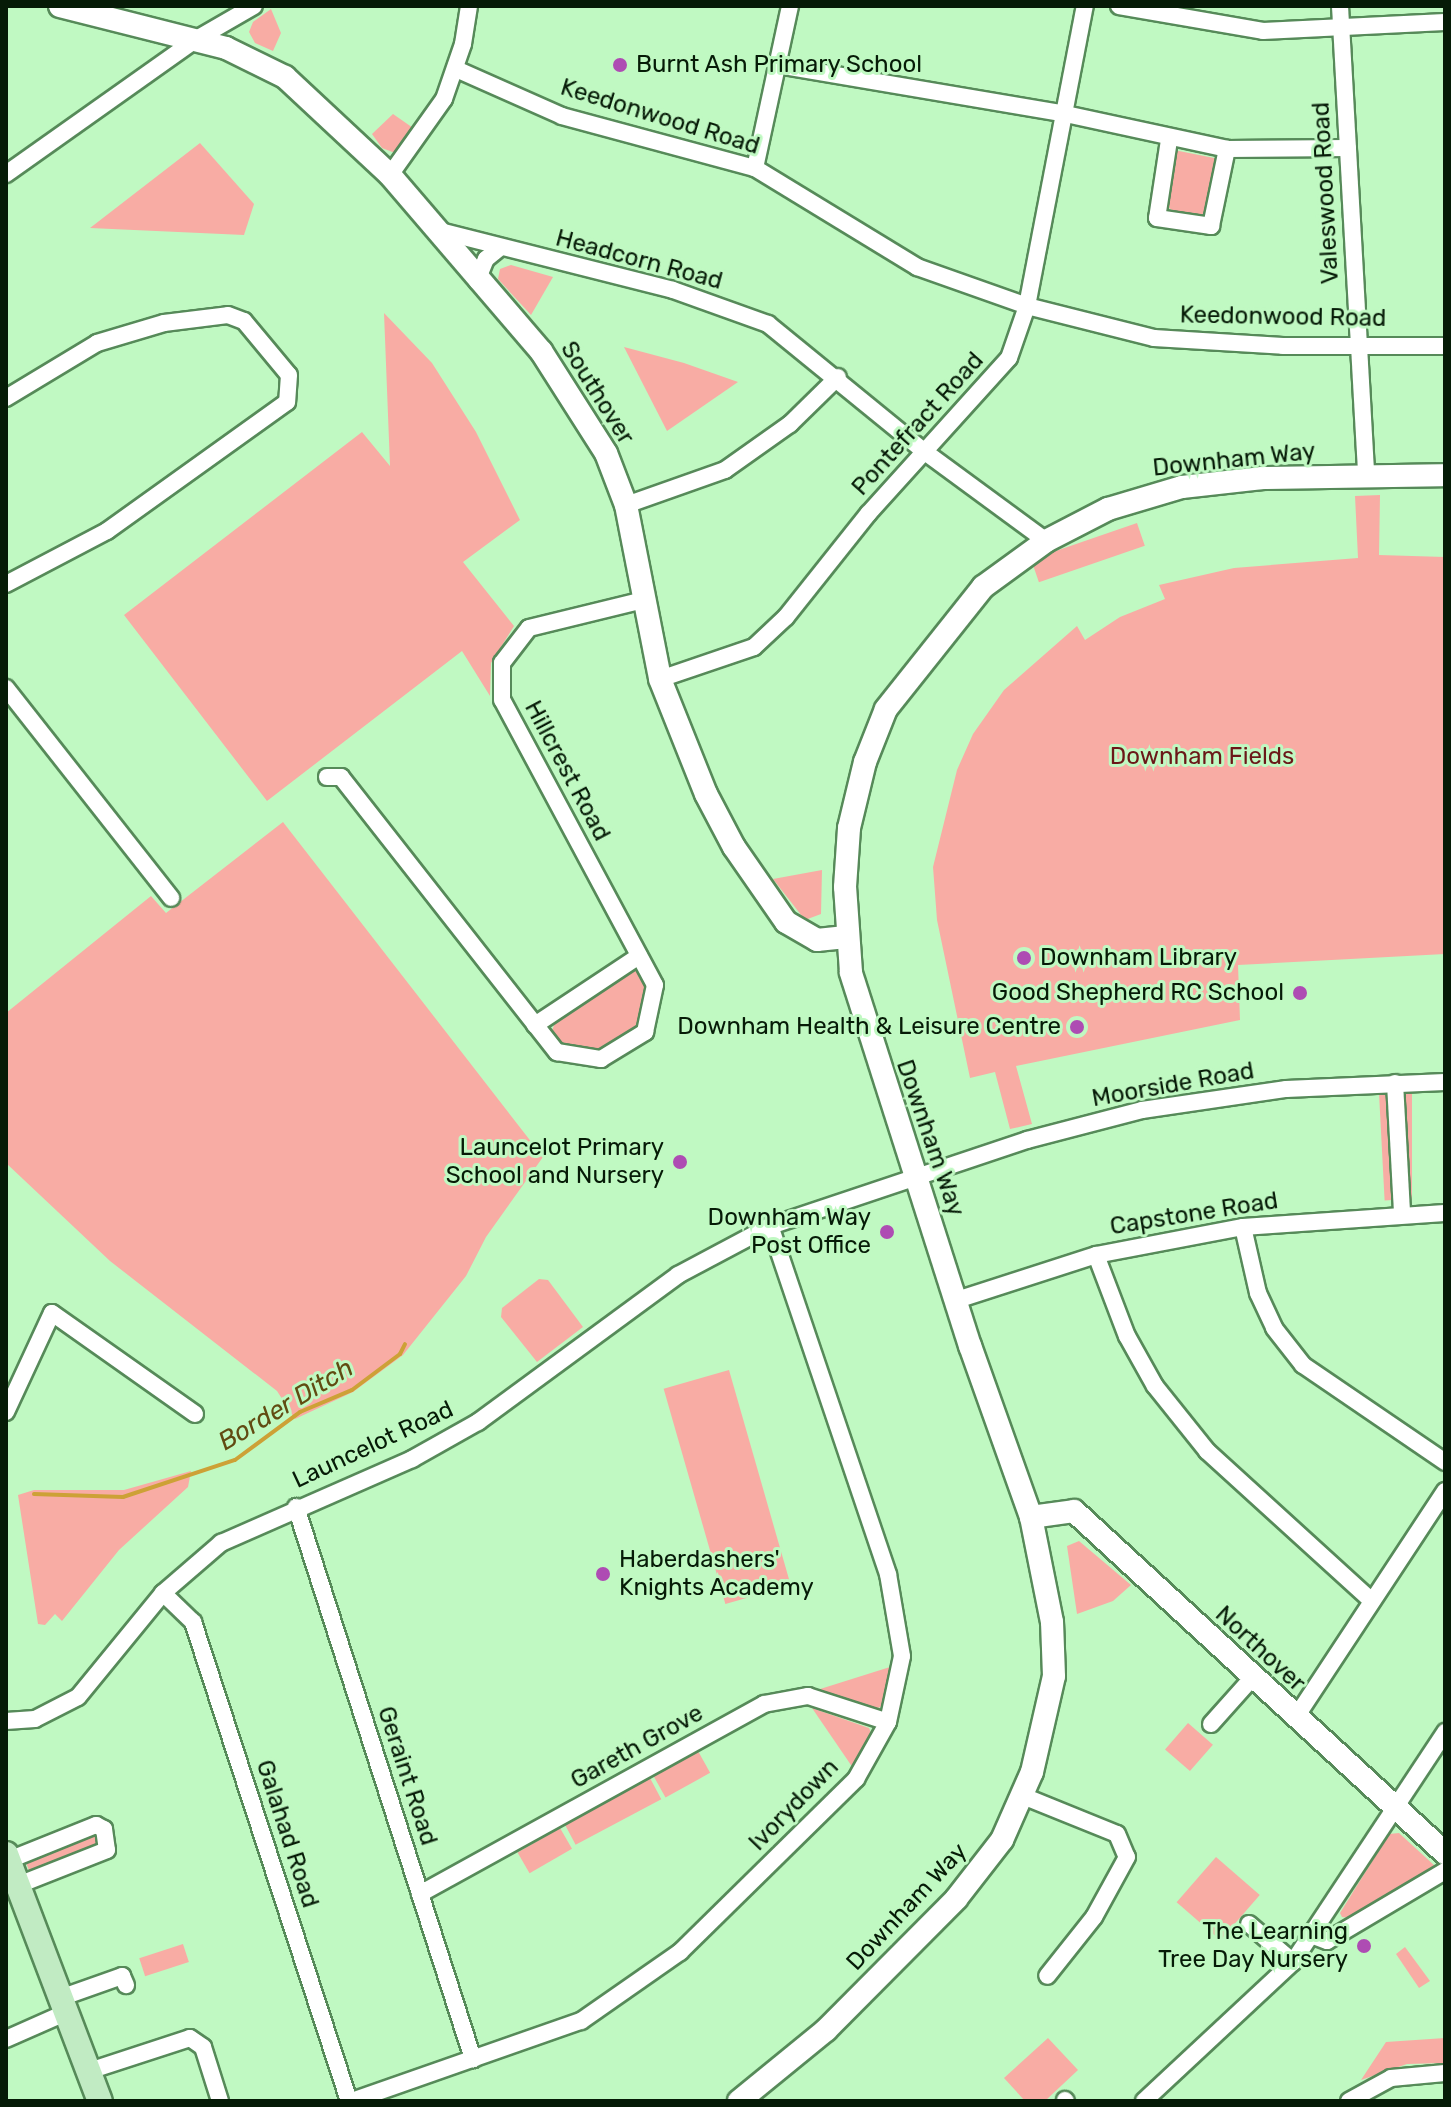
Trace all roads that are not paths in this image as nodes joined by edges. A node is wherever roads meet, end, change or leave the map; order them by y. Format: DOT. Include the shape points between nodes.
graph roads {
  1 [pos="60,6"];
  2 [pos="254,6"];
  3 [pos="469,6"];
  4 [pos="790,6"];
  5 [pos="1085,6"];
  6 [pos="1119,6"];
  7 [pos="1340,6"];
  8 [pos="1445,22"];
  9 [pos="1341,28"];
  10 [pos="195,40"];
  11 [pos="777,65"];
  12 [pos="456,69"];
  13 [pos="1061,113"];
  14 [pos="1169,140"];
  15 [pos="1348,148"];
  16 [pos="1227,149"];
  17 [pos="755,168"];
  18 [pos="6,174"];
  19 [pos="390,175"];
  20 [pos="433,229"];
  21 [pos="501,247"];
  22 [pos="477,281"];
  23 [pos="1027,306"];
  24 [pos="1359,342"];
  25 [pos="1445,346"];
  26 [pos="838,377"];
  27 [pos="6,398"];
  28 [pos="925,452"];
  29 [pos="1366,473"];
  30 [pos="1445,475"];
  31 [pos="626,505"];
  32 [pos="1046,541"];
  33 [pos="6,584"];
  34 [pos="644,600"];
  35 [pos="660,679"];
  36 [pos="6,688"];
  37 [pos="327,777"];
  38 [pos="171,898"];
  39 [pos="846,937"];
  40 [pos="639,956"];
  41 [pos="535,1025"];
  42 [pos="1445,1082"];
  43 [pos="1395,1083"];
  44 [pos="916,1175"];
  45 [pos="1402,1213"];
  46 [pos="1445,1213"];
  47 [pos="770,1226"];
  48 [pos="1243,1227"];
  49 [pos="1096,1255"];
  50 [pos="957,1300"];
  51 [pos="6,1412"];
  52 [pos="195,1414"];
  53 [pos="1445,1462"];
  54 [pos="1445,1491"];
  55 [pos="296,1507"];
  56 [pos="1031,1517"];
  57 [pos="163,1593"];
  58 [pos="1372,1601"];
  59 [pos="1253,1677"];
  60 [pos="1296,1717"];
  61 [pos="6,1721"];
  62 [pos="888,1722"];
  63 [pos="1211,1724"];
  64 [pos="1445,1732"];
  65 [pos="1023,1796"];
  66 [pos="1395,1807"];
  67 [pos="1445,1853"];
  68 [pos="7,1857"];
  69 [pos="1445,1871"];
  70 [pos="18,1885"];
  71 [pos="420,1894"];
  72 [pos="1249,1924"];
  73 [pos="1311,1935"];
  74 [pos="1293,1962"];
  75 [pos="122,1975"];
  76 [pos="1047,1976"];
  77 [pos="62,2006"];
  78 [pos="6,2039"];
  79 [pos="473,2059"];
  80 [pos="89,2071"];
  81 [pos="1445,2073"];
  82 [pos="100,2101"];
  83 [pos="220,2101"];
  84 [pos="351,2101"];
  85 [pos="739,2101"];
  86 [pos="1144,2101"];
  87 [pos="1349,2101"];
  1 -- 10 [label="street, Southover"];
  2 -- 10 [label="street"];
  3 -- 12 [label="street"];
  4 -- 11 [label="street"];
  5 -- 13 [label="street, Pontefract Road"];
  6 -- 9 [label="street" via="1240,29"];
  7 -- 9 [label="street, Valeswood Road"];
  8 -- 9 [label="street"];
  9 -- 15 [label="street, Valeswood Road"];
  10 -- 18 [label="street"];
  10 -- 19 [label="street, Southover" via="226,48 285,77"];
  11 -- 13 [label="street"];
  11 -- 17 [label="street"];
  12 -- 17 [label="street, Keedonwood Road" via="562,116"];
  12 -- 19 [label="street" via="421,138"];
  13 -- 14 [label="street"];
  13 -- 23 [label="street, Pontefract Road"];
  14 -- 16 [label="street"];
  14 -- 16 [label="street" via="1157,218 1211,226"];
  15 -- 16 [label="street"];
  15 -- 24 [label="street, Valeswood Road"];
  17 -- 23 [label="street, Keedonwood Road" via="917,267"];
  19 -- 20 [label="street, Southover"];
  20 -- 21 [label="street, Headcorn Road"];
  20 -- 22 [label="street, Southover"];
  21 -- 22 [label="street" via="486,259"];
  21 -- 26 [label="street, Headcorn Road" via="673,290 768,324"];
  22 -- 31 [label="street, Southover" via="565,382 606,453"];
  23 -- 24 [label="street, Keedonwood Road" via="1154,338 1283,346"];
  23 -- 28 [label="street, Pontefract Road" via="1009,358"];
  24 -- 25 [label="street, Keedonwood Road"];
  24 -- 29 [label="street, Valeswood Road"];
  26 -- 28 [label="street, Headcorn Road"];
  26 -- 31 [label="street" via="790,424 725,470"];
  27 -- 33 [label="street" via="97,343 164,323 228,315 244,321 289,375 287,402 107,531"];
  28 -- 32 [label="street, Headcorn Road"];
  28 -- 35 [label="street, Pontefract Road" via="786,617 754,647"];
  29 -- 30 [label="street, Downham Way"];
  29 -- 32 [label="street, Downham Way" via="1182,487 1108,509"];
  31 -- 34 [label="street, Southover"];
  32 -- 39 [label="street, Downham Way" via="968,602 886,709 865,762 849,828"];
  34 -- 35 [label="street, Southover"];
  34 -- 40 [label="street, Hillcrest Road" via="529,628 502,663 502,700"];
  35 -- 39 [label="street, Southover" via="700,781 758,885 803,936"];
  36 -- 38 [label="street"];
  37 -- 41 [label="street, Hillcrest Road" via="341,777"];
  39 -- 44 [label="street, Downham Way" via="857,1003"];
  40 -- 41 [label="street"];
  40 -- 41 [label="street, Hillcrest Road" via="655,985 645,1032 601,1059 557,1052"];
  42 -- 43 [label="street, Moorside Road"];
  43 -- 44 [label="street, Moorside Road" via="1286,1089 1142,1110"];
  43 -- 45 [label="street"];
  44 -- 47 [label="street, Launcelot Road"];
  44 -- 50 [label="street, Downham Way"];
  45 -- 46 [label="street, Capstone Road"];
  45 -- 48 [label="street, Capstone Road"];
  47 -- 55 [label="street, Launcelot Road" via="678,1275 478,1422 412,1459"];
  47 -- 62 [label="street, Ivorydown" via="888,1574 902,1656"];
  48 -- 49 [label="street, Capstone Road"];
  48 -- 53 [label="street" via="1258,1293 1274,1328 1303,1365"];
  49 -- 50 [label="street, Capstone Road"];
  49 -- 58 [label="street" via="1127,1336 1155,1386 1207,1451"];
  50 -- 56 [label="street, Downham Way"];
  51 -- 52 [label="street" via="52,1313"];
  54 -- 58 [label="street"];
  55 -- 57 [label="street, Launcelot Road" via="221,1543"];
  55 -- 71 [label="street, Geraint Road"];
  56 -- 59 [label="street, Northover" via="1074,1511"];
  56 -- 65 [label="street, Downham Way" via="1052,1622 1054,1676 1042,1739"];
  57 -- 61 [label="street, Launcelot Road" via="78,1697 35,1719"];
  57 -- 84 [label="street, Galahad Road" via="193,1622"];
  58 -- 60 [label="street"];
  59 -- 60 [label="street, Northover"];
  59 -- 63 [label="street"];
  60 -- 66 [label="street, Northover"];
  62 -- 71 [label="street, Gareth Grove" via="808,1696 785,1697"];
  62 -- 79 [label="street, Ivorydown" via="856,1779 680,1952 581,2021"];
  64 -- 66 [label="street"];
  65 -- 76 [label="street" via="1117,1834 1127,1857 1094,1917"];
  65 -- 85 [label="street, Downham Way" via="1002,1840 956,1899 826,2030"];
  66 -- 67 [label="street, Northover"];
  66 -- 73 [label="street"];
  68 -- 70 [label="main road"];
  68 -- 70 [label="street" via="96,1825 104,1829 107,1850"];
  69 -- 73 [label="street" via="1327,1941"];
  70 -- 77 [label="main road"];
  71 -- 79 [label="street, Geraint Road"];
  72 -- 74 [label="street"];
  73 -- 74 [label="street"];
  74 -- 86 [label="street"];
  75 -- 77 [label="street"];
  77 -- 78 [label="street"];
  77 -- 80 [label="main road"];
  79 -- 84 [label="street, Ivorydown"];
  80 -- 82 [label="main road"];
  80 -- 83 [label="street" via="193,2035 203,2047"];
  81 -- 87 [label="street" via="1391,2078"];
}
